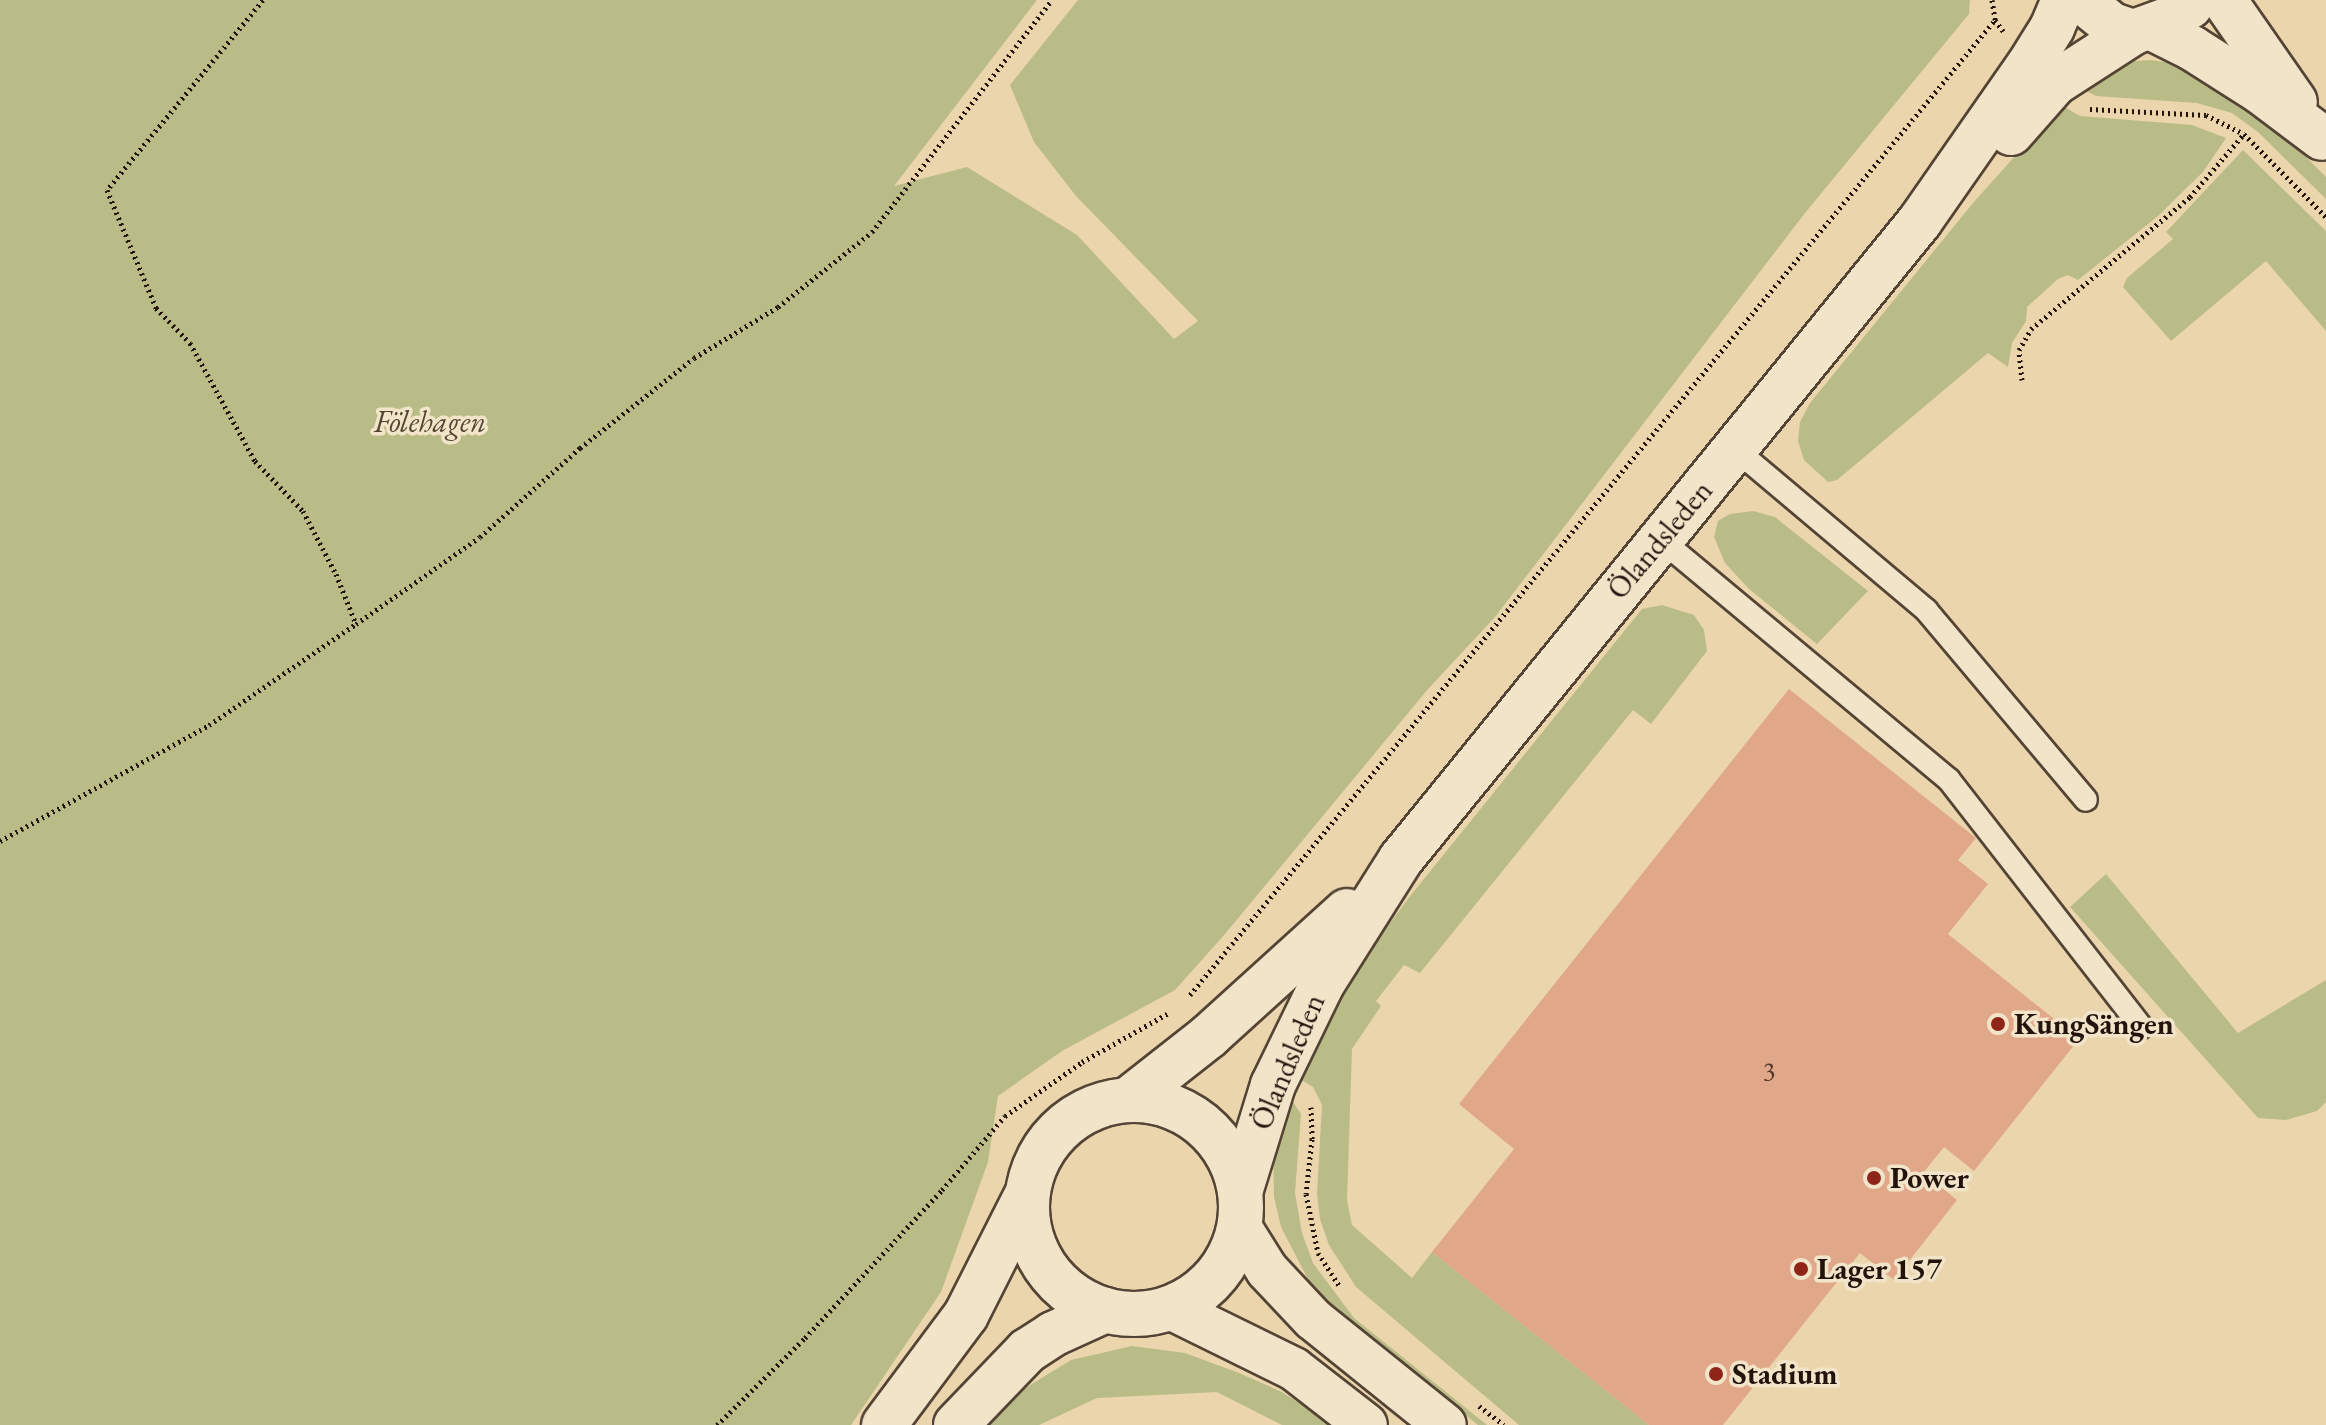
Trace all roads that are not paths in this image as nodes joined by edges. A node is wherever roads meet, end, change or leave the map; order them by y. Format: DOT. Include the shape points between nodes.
graph roads {
  1 [pos="2064,0"];
  2 [pos="2081,0"];
  3 [pos="2193,0"];
  4 [pos="2224,0"];
  5 [pos="2143,30"];
  6 [pos="2042,74"];
  7 [pos="2324,140"];
  8 [pos="1735,449"];
  9 [pos="1660,539"];
  10 [pos="2086,800"];
  11 [pos="1401,859"];
  12 [pos="2141,1027"];
  13 [pos="1147,1101"];
  14 [pos="1027,1194"];
  15 [pos="1240,1208"];
  16 [pos="1170,1308"];
  17 [pos="1106,1310"];
  18 [pos="1456,1411"];
  19 [pos="884,1425"];
  20 [pos="956,1425"];
  21 [pos="1366,1425"];
  1 -- 6 [label="main road, Ölandsleden"];
  2 -- 5 [label="main road" via="2112,25"];
  3 -- 5 [label="main road, Ölandsleden"];
  4 -- 7 [label="main road"];
  5 -- 6 [label="main road, Ölandsleden"];
  5 -- 7 [label="main road" via="2192,48"];
  6 -- 8 [label="main road, Ölandsleden"];
  8 -- 9 [label="main road, Ölandsleden"];
  8 -- 10 [label="lane" via="1926,610"];
  9 -- 11 [label="main road, Ölandsleden"];
  9 -- 12 [label="lane" via="1949,780"];
  11 -- 13 [label="main road, Ölandsleden" via="1300,958 1232,1056"];
  11 -- 15 [label="main road, Ölandsleden" via="1322,984 1273,1085"];
  13 -- 14 [label="main road, Ölandsleden" via="1092,1108 1061,1128 1038,1159"];
  13 -- 15 [label="main road, Ölandsleden" via="1199,1121 1230,1157"];
  14 -- 17 [label="main road, Ölandsleden" via="1037,1254 1078,1299"];
  14 -- 19 [label="main road, Ölandsleden" via="966,1315"];
  15 -- 16 [label="main road, Ölandsleden" via="1229,1258 1207,1286"];
  15 -- 18 [label="street" via="1267,1270 1313,1319"];
  16 -- 17 [label="main road, Ölandsleden" via="1135,1314"];
  16 -- 21 [label="street" via="1294,1369"];
  17 -- 20 [label="main road, Ölandsleden" via="1027,1351"];
}
